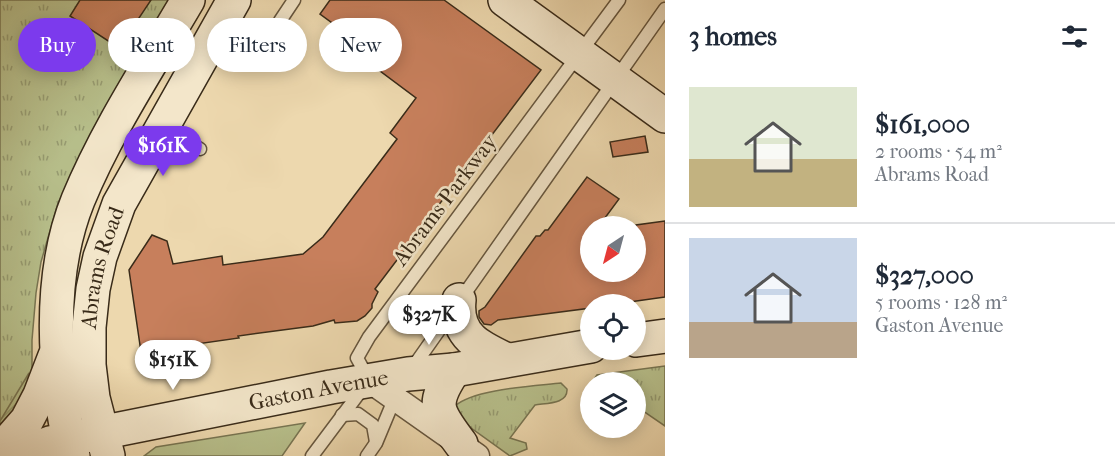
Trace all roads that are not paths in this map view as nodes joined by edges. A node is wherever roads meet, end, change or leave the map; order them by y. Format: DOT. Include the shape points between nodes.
graph roads {
  1 [pos="188,0"];
  2 [pos="234,0"];
  3 [pos="294,0"];
  4 [pos="505,0"];
  5 [pos="618,0"];
  6 [pos="665,9"];
  7 [pos="282,18"];
  8 [pos="579,54"];
  9 [pos="614,79"];
  10 [pos="127,105"];
  11 [pos="665,116"];
  12 [pos="162,125"];
  13 [pos="200,149"];
  14 [pos="399,297"];
  15 [pos="452,310"];
  16 [pos="665,336"];
  17 [pos="646,339"];
  18 [pos="580,348"];
  19 [pos="58,349"];
  20 [pos="507,360"];
  21 [pos="454,370"];
  22 [pos="391,384"];
  23 [pos="342,415"];
  24 [pos="376,443"];
  25 [pos="105,444"];
  26 [pos="71,448"];
  27 [pos="469,450"];
  28 [pos="0,451"];
  29 [pos="14,456"];
  30 [pos="312,456"];
  31 [pos="367,456"];
  1 -- 10 [label="main road, Abrams Road"];
  2 -- 12 [label="main road, Abrams Road"];
  3 -- 7 [label="lane"];
  4 -- 8 [label="main road"];
  5 -- 8 [label="lane, Abrams Parkway"];
  6 -- 9 [label="lane"];
  8 -- 9 [label="main road"];
  8 -- 14 [label="lane, Abrams Parkway"];
  9 -- 11 [label="main road"];
  9 -- 15 [label="lane"];
  10 -- 12 [label="main road"];
  10 -- 19 [label="main road, Abrams Road" via="97,158 69,228 58,283"];
  12 -- 13 [label="lane"];
  12 -- 25 [label="main road, Abrams Road" via="111,223 93,289 89,365"];
  14 -- 15 [label="lane" via="403,310 419,322"];
  14 -- 22 [label="lane, Abrams Parkway" via="357,358"];
  15 -- 20 [label="main road" via="470,338"];
  15 -- 22 [label="lane"];
  16 -- 17 [label="main road"];
  18 -- 20 [label="main road, Gaston Avenue"];
  19 -- 26 [label="main road, Abrams Road" via="61,396"];
  19 -- 28 [label="main road" via="27,420"];
  20 -- 21 [label="main road, Gaston Avenue"];
  21 -- 22 [label="main road, Gaston Avenue"];
  21 -- 27 [label="main road" via="438,406 444,420"];
  22 -- 23 [label="lane"];
  22 -- 24 [label="lane"];
  22 -- 25 [label="main road, Gaston Avenue"];
  22 -- 27 [label="street"];
  23 -- 24 [label="lane" via="358,414 373,425"];
  23 -- 30 [label="lane"];
  24 -- 31 [label="lane"];
  25 -- 26 [label="main road, Gaston Avenue"];
  26 -- 29 [label="main road, Gaston Avenue" via="50,444"];
}
